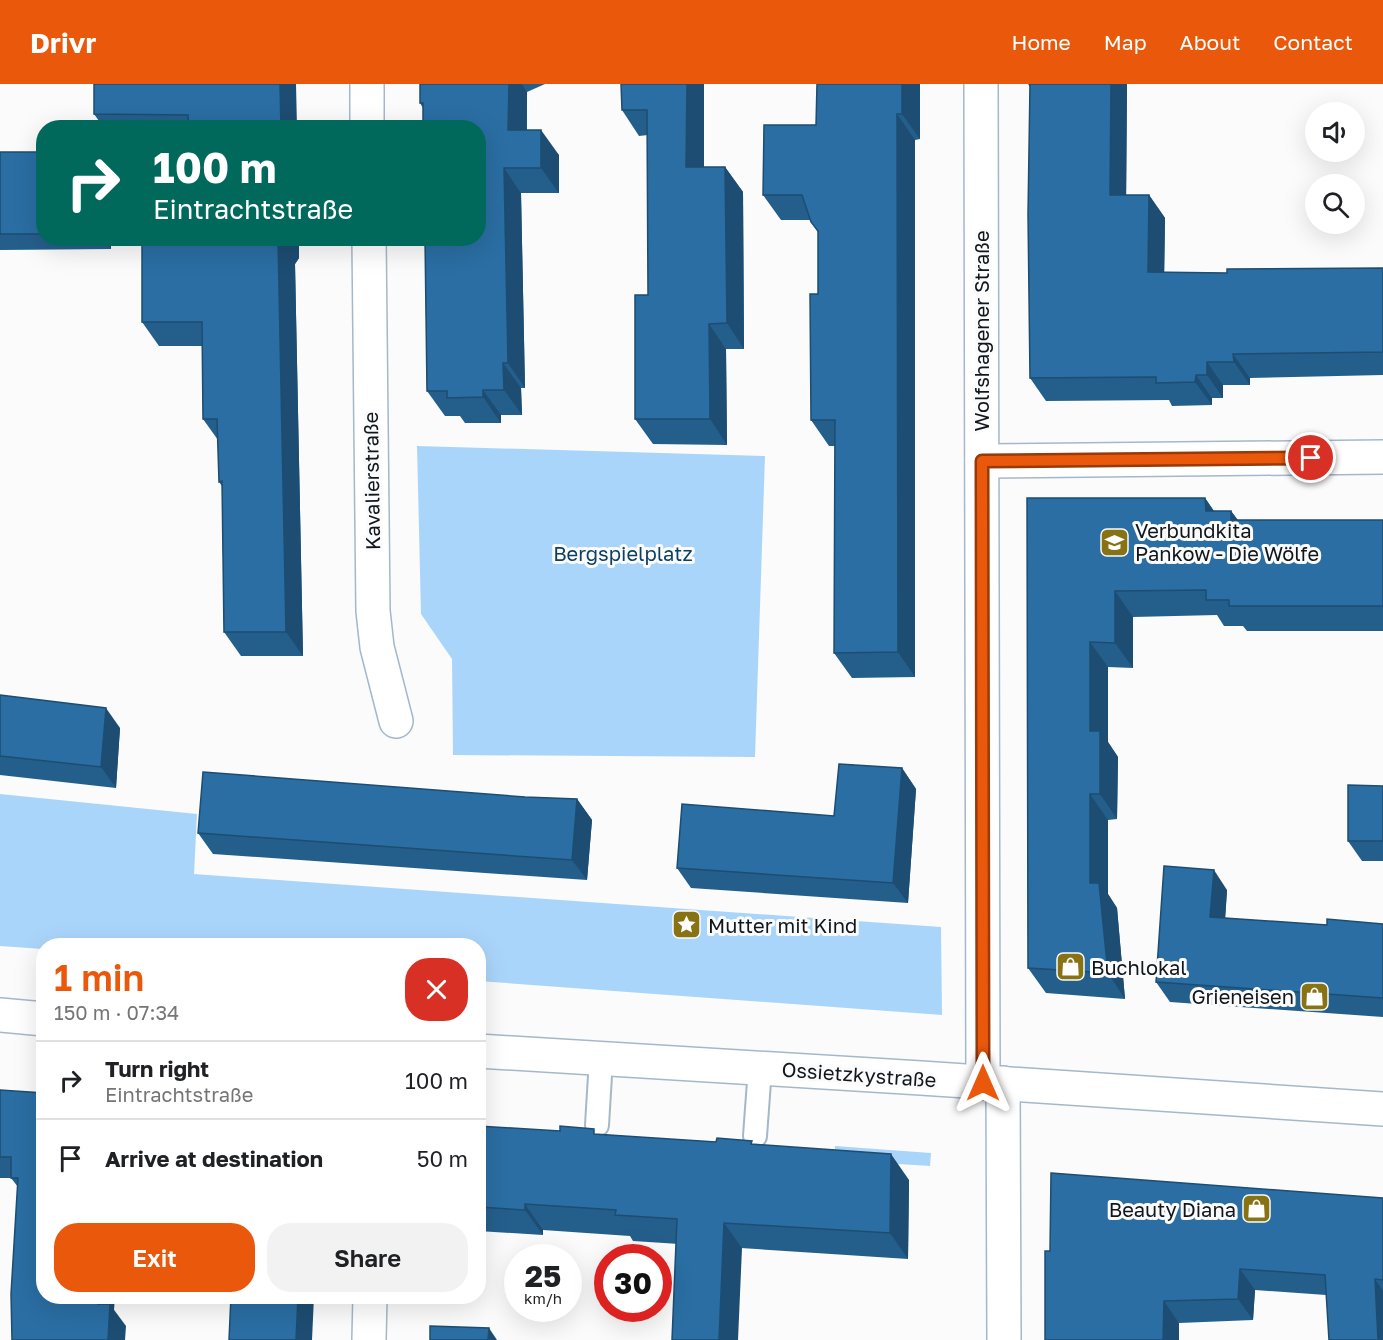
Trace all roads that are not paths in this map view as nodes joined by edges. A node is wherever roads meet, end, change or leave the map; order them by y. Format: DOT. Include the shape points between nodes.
graph roads {
  1 [pos="367,84"];
  2 [pos="981,84"];
  3 [pos="367,120"];
  4 [pos="369,246"];
  5 [pos="1383,457"];
  6 [pos="982,461"];
  7 [pos="396,721"];
  8 [pos="0,1015"];
  9 [pos="36,1018"];
  10 [pos="486,1052"];
  11 [pos="601,1059"];
  12 [pos="760,1068"];
  13 [pos="993,1083"];
  14 [pos="1383,1108"];
  15 [pos="597,1125"];
  16 [pos="755,1136"];
  17 [pos="370,1304"];
  18 [pos="369,1340"];
  19 [pos="1004,1340"];
  1 -- 3 [label="street"];
  2 -- 6 [label="street, Wolfshagener Straße"];
  4 -- 7 [label="street, Kavalierstraße" via="373,611 376,647"];
  5 -- 6 [label="street"];
  6 -- 13 [label="street, Wolfshagener Straße"];
  8 -- 9 [label="street"];
  10 -- 11 [label="street, Ossietzkystraße"];
  11 -- 12 [label="street, Ossietzkystraße"];
  11 -- 15 [label="lane"];
  12 -- 13 [label="street, Ossietzkystraße"];
  12 -- 16 [label="lane"];
  13 -- 14 [label="street, Ossietzkystraße"];
  13 -- 19 [label="street, Wolfshagener Straße"];
  17 -- 18 [label="street"];
}
